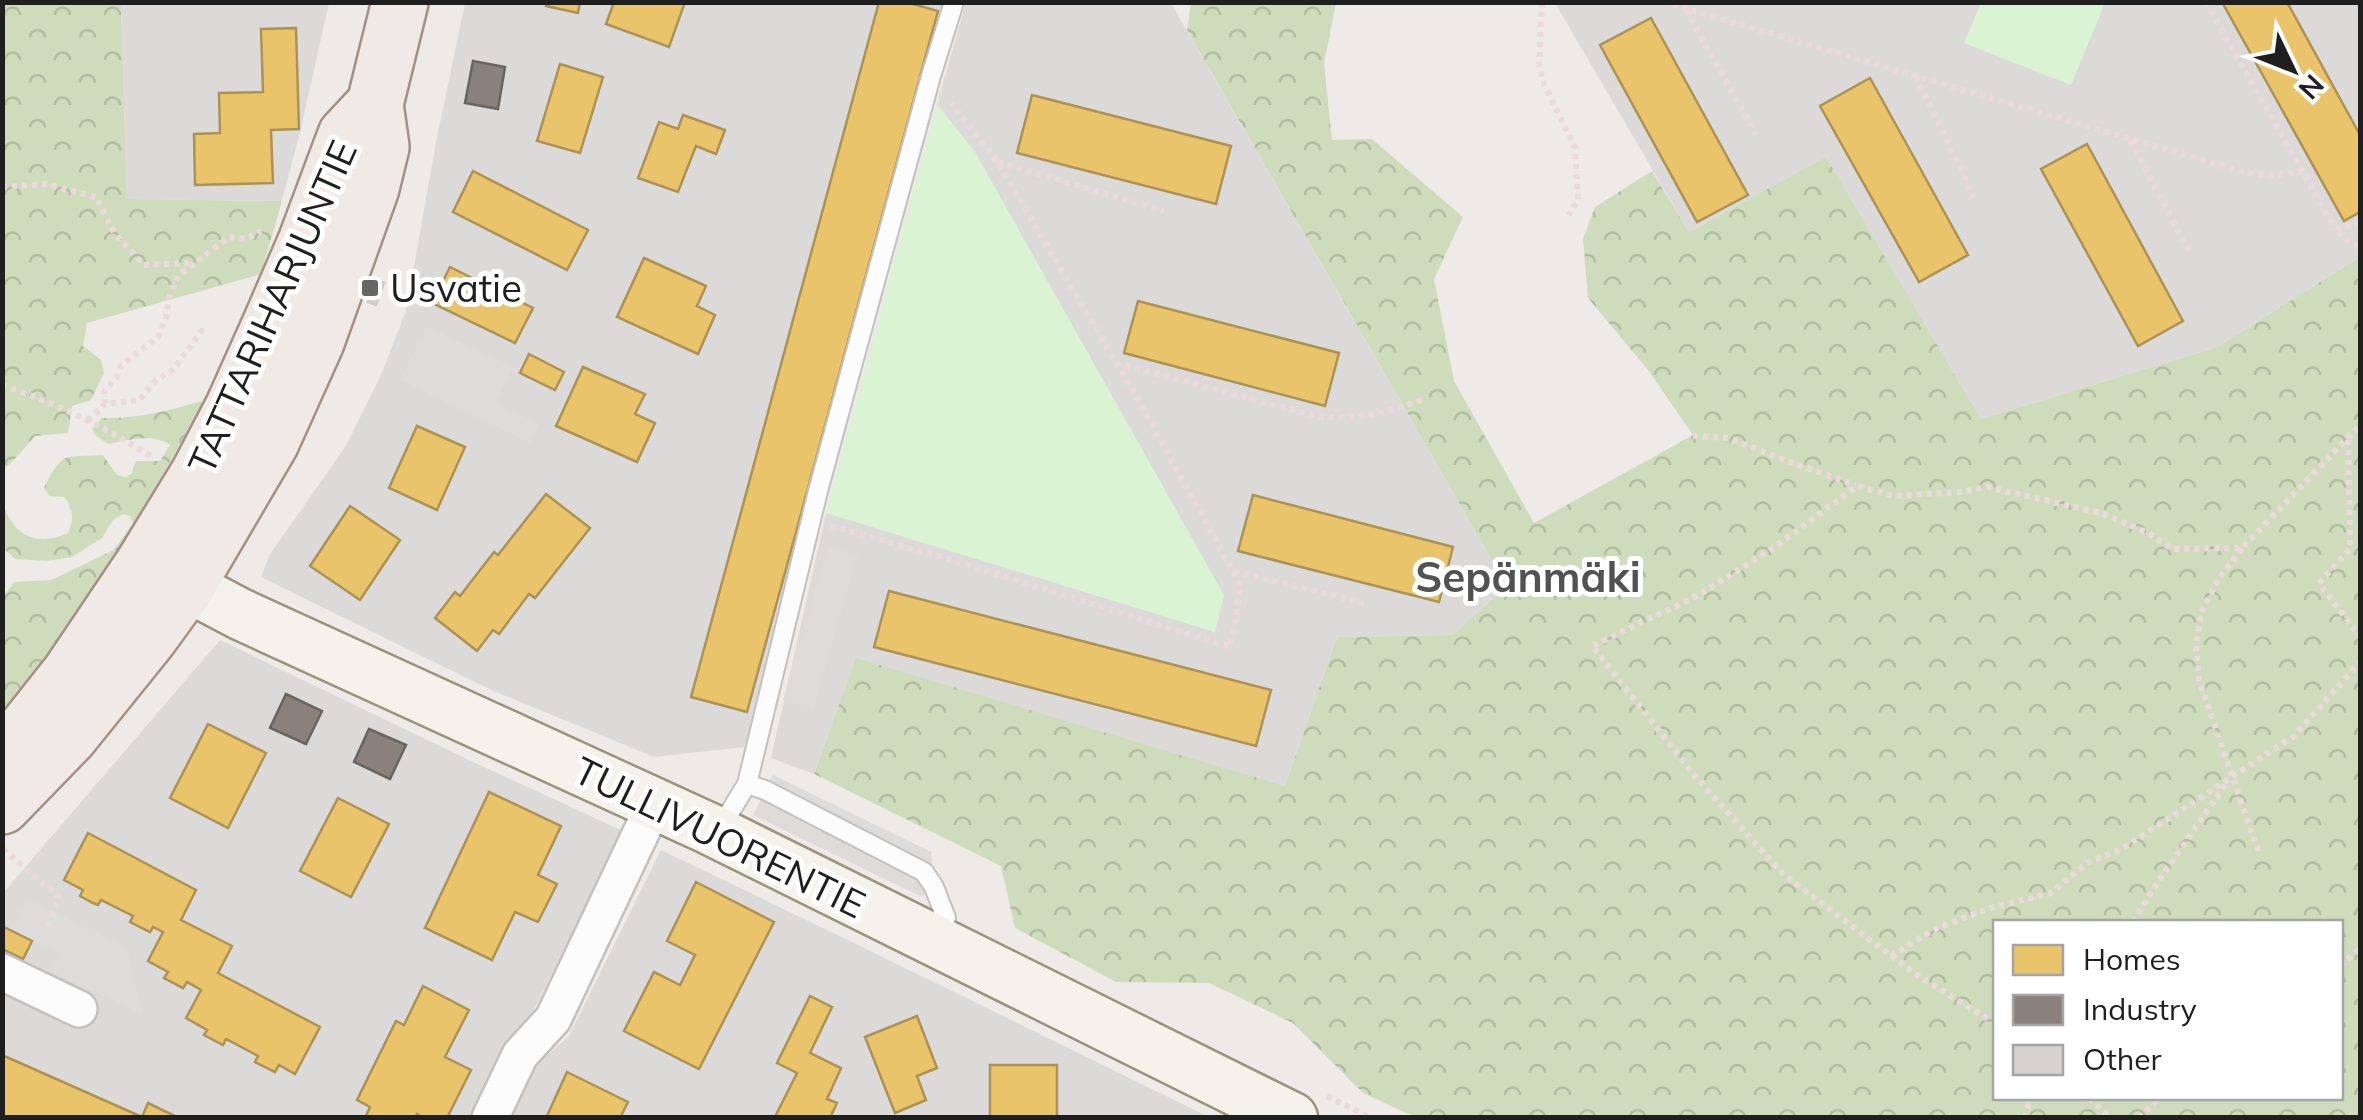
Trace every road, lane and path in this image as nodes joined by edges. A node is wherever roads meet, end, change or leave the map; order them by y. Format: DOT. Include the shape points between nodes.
graph roads {
  1 [pos="400,2"];
  2 [pos="954,2"];
  3 [pos="1542,2"];
  4 [pos="1663,2"];
  5 [pos="2206,2"];
  6 [pos="1685,9"];
  7 [pos="1916,74"];
  8 [pos="931,76"];
  9 [pos="1756,135"];
  10 [pos="2130,140"];
  11 [pos="997,162"];
  12 [pos="2302,172"];
  13 [pos="2,187"];
  14 [pos="1975,199"];
  15 [pos="1164,211"];
  16 [pos="1569,216"];
  17 [pos="2360,223"];
  18 [pos="271,225"];
  19 [pos="2335,229"];
  20 [pos="2360,248"];
  21 [pos="2192,256"];
  22 [pos="193,262"];
  23 [pos="206,325"];
  24 [pos="1114,363"];
  25 [pos="2,385"];
  26 [pos="1424,399"];
  27 [pos="105,404"];
  28 [pos="88,421"];
  29 [pos="2360,425"];
  30 [pos="1693,436"];
  31 [pos="2348,439"];
  32 [pos="152,457"];
  33 [pos="1857,486"];
  34 [pos="811,520"];
  35 [pos="2242,548"];
  36 [pos="1232,571"];
  37 [pos="165,575"];
  38 [pos="1364,602"];
  39 [pos="2360,637"];
  40 [pos="2360,662"];
  41 [pos="2,759"];
  42 [pos="2231,776"];
  43 [pos="747,784"];
  44 [pos="655,804"];
  45 [pos="2,806"];
  46 [pos="710,829"];
  47 [pos="2,848"];
  48 [pos="2260,856"];
  49 [pos="2134,920"];
  50 [pos="47,931"];
  51 [pos="938,942"];
  52 [pos="1891,956"];
  53 [pos="2,972"];
  54 [pos="79,1009"];
  55 [pos="1993,1022"];
  56 [pos="2091,1100"];
  57 [pos="2157,1100"];
  58 [pos="490,1118"];
  59 [pos="1292,1118"];
  60 [pos="2110,1118"];
  61 [pos="2139,1118"];
  1 -- 37 [label="main road, TATTARIHARJUNTIE" via="375,104 382,147 316,342 241,497"];
  2 -- 8 [label="lane"];
  3 -- 16 [label="path" via="1539,65 1574,148 1578,200"];
  4 -- 6 [label="path"];
  5 -- 12 [label="path"];
  6 -- 7 [label="path"];
  6 -- 9 [label="path"];
  7 -- 10 [label="path"];
  7 -- 14 [label="path"];
  8 -- 11 [label="path"];
  8 -- 34 [label="lane"];
  10 -- 12 [label="path" via="2247,173"];
  10 -- 21 [label="path"];
  11 -- 15 [label="path"];
  11 -- 24 [label="path"];
  12 -- 19 [label="path"];
  13 -- 22 [label="path" via="46,184 96,197 144,265"];
  17 -- 19 [label="path"];
  18 -- 22 [label="path" via="246,238 229,237"];
  19 -- 20 [label="path"];
  22 -- 27 [label="path" via="178,276 158,338 121,366 104,392"];
  23 -- 27 [label="path" via="173,370 139,400"];
  24 -- 26 [label="path" via="1320,418 1350,419"];
  24 -- 36 [label="path"];
  25 -- 28 [label="path"];
  27 -- 28 [label="path"];
  28 -- 32 [label="path"];
  29 -- 31 [label="path"];
  30 -- 33 [label="path" via="1729,438"];
  31 -- 35 [label="path"];
  31 -- 39 [label="path" via="2350,548 2318,583"];
  33 -- 35 [label="path" via="1893,496 1987,487 2101,513 2172,549"];
  33 -- 52 [label="path" via="1695,597 1592,646 1784,874"];
  34 -- 36 [label="path" via="1230,647 1241,586"];
  34 -- 43 [label="lane"];
  35 -- 42 [label="path" via="2201,612 2196,647 2198,680"];
  36 -- 38 [label="path"];
  37 -- 41 [label="main road, TATTARIHARJUNTIE" via="70,673"];
  37 -- 44 [label="main road, TULLIVUORENTIE"];
  37 -- 45 [label="main road, TATTARIHARJUNTIE" via="149,638 70,736"];
  40 -- 42 [label="path" via="2294,736"];
  42 -- 48 [label="path"];
  42 -- 49 [label="path"];
  42 -- 52 [label="path" via="2122,849 2087,863 2051,893 1934,930"];
  43 -- 46 [label="lane" via="728,815"];
  43 -- 51 [label="lane" via="924,872 946,918"];
  44 -- 46 [label="main road, TULLIVUORENTIE"];
  44 -- 58 [label="street" via="554,1019 520,1055"];
  46 -- 51 [label="main road, TULLIVUORENTIE"];
  47 -- 50 [label="path" via="59,898"];
  51 -- 59 [label="main road, TULLIVUORENTIE"];
  52 -- 55 [label="path"];
  53 -- 54 [label="street"];
  56 -- 60 [label="path"];
  57 -- 61 [label="path"];
}
